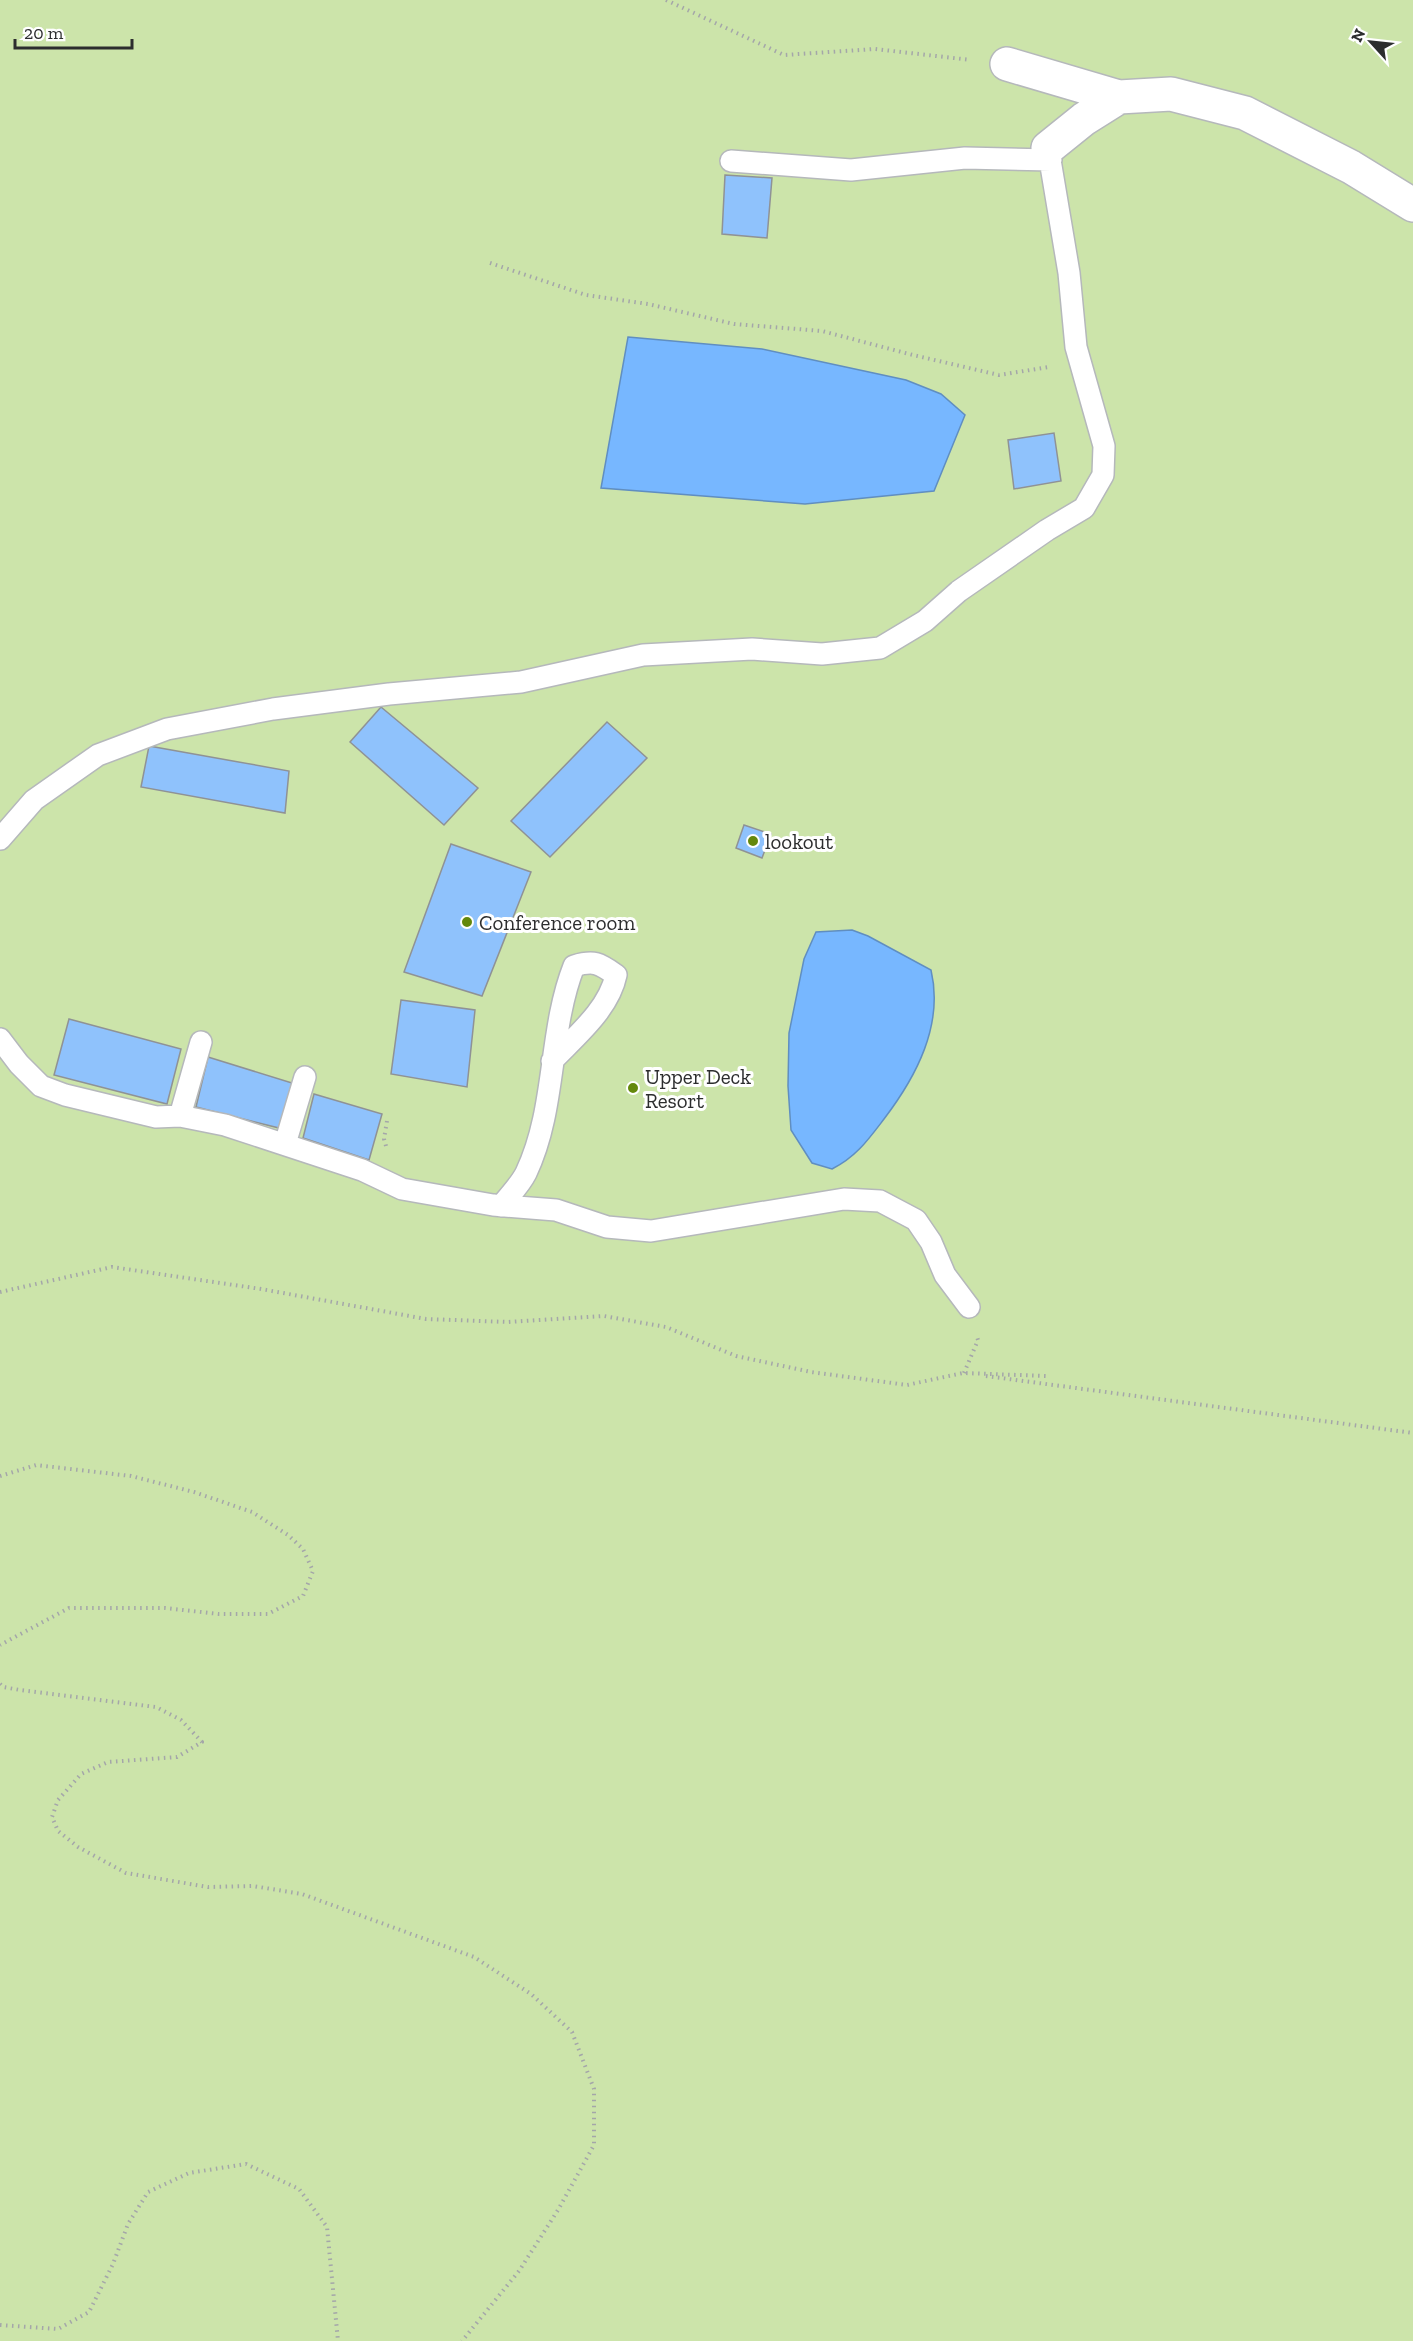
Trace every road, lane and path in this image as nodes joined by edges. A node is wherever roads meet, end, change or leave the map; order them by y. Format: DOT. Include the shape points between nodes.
graph roads {
  1 [pos="666,0"];
  2 [pos="1007,64"];
  3 [pos="1119,97"];
  4 [pos="1050,154"];
  5 [pos="731,160"];
  6 [pos="1413,205"];
  7 [pos="490,262"];
  8 [pos="1080,362"];
  9 [pos="0,839"];
  10 [pos="0,1039"];
  11 [pos="201,1042"];
  12 [pos="552,1061"];
  13 [pos="305,1077"];
  14 [pos="180,1116"];
  15 [pos="285,1144"];
  16 [pos="501,1206"];
  17 [pos="0,1292"];
  18 [pos="969,1307"];
  19 [pos="963,1373"];
  20 [pos="1046,1376"];
  21 [pos="1413,1433"];
  22 [pos="0,1476"];
  23 [pos="0,1645"];
  24 [pos="0,1684"];
  25 [pos="0,2325"];
  26 [pos="338,2341"];
  27 [pos="462,2341"];
  1 -- 2 [label="path" via="784,55 875,49"];
  2 -- 3 [label="street"];
  3 -- 4 [label="street" via="1084,119"];
  3 -- 6 [label="street" via="1172,94 1245,113 1352,167"];
  4 -- 5 [label="lane" via="850,170"];
  4 -- 8 [label="lane"];
  7 -- 8 [label="path" via="586,295 648,304 734,324 822,331 999,375"];
  8 -- 9 [label="lane" via="1104,446 1103,475 1084,508 959,591 925,621 880,648 822,654 752,650 643,655 521,682 273,709 167,729 98,754 34,800"];
  10 -- 14 [label="lane" via="40,1086 156,1117"];
  11 -- 14 [label="lane"];
  12 -- 16 [label="lane" via="544,1124 525,1174"];
  13 -- 15 [label="lane"];
  14 -- 15 [label="lane"];
  15 -- 16 [label="lane" via="362,1170 402,1189"];
  16 -- 18 [label="lane" via="556,1210 608,1227 651,1231 844,1199 880,1201 916,1220 931,1242 945,1275"];
  17 -- 19 [label="path" via="112,1267 426,1319 507,1322 604,1316 666,1327 736,1356 811,1372 907,1385"];
  18 -- 19 [label="path" via="978,1340"];
  19 -- 20 [label="path"];
  19 -- 21 [label="path"];
  22 -- 23 [label="path" via="36,1465 131,1476 194,1492 252,1512 288,1535 303,1550 313,1571 303,1596 268,1614 69,1608"];
  24 -- 27 [label="path" via="20,1690 156,1707 181,1720 202,1742 177,1757 108,1762 81,1774 58,1800 52,1817 58,1832 78,1847 126,1873 208,1887 253,1886 302,1894 474,1957 531,1994 572,2032 594,2090 594,2145 519,2271"];
  25 -- 26 [label="path" via="58,2329 89,2312 128,2224 148,2192 189,2173 246,2164 299,2189 327,2227"];
}
